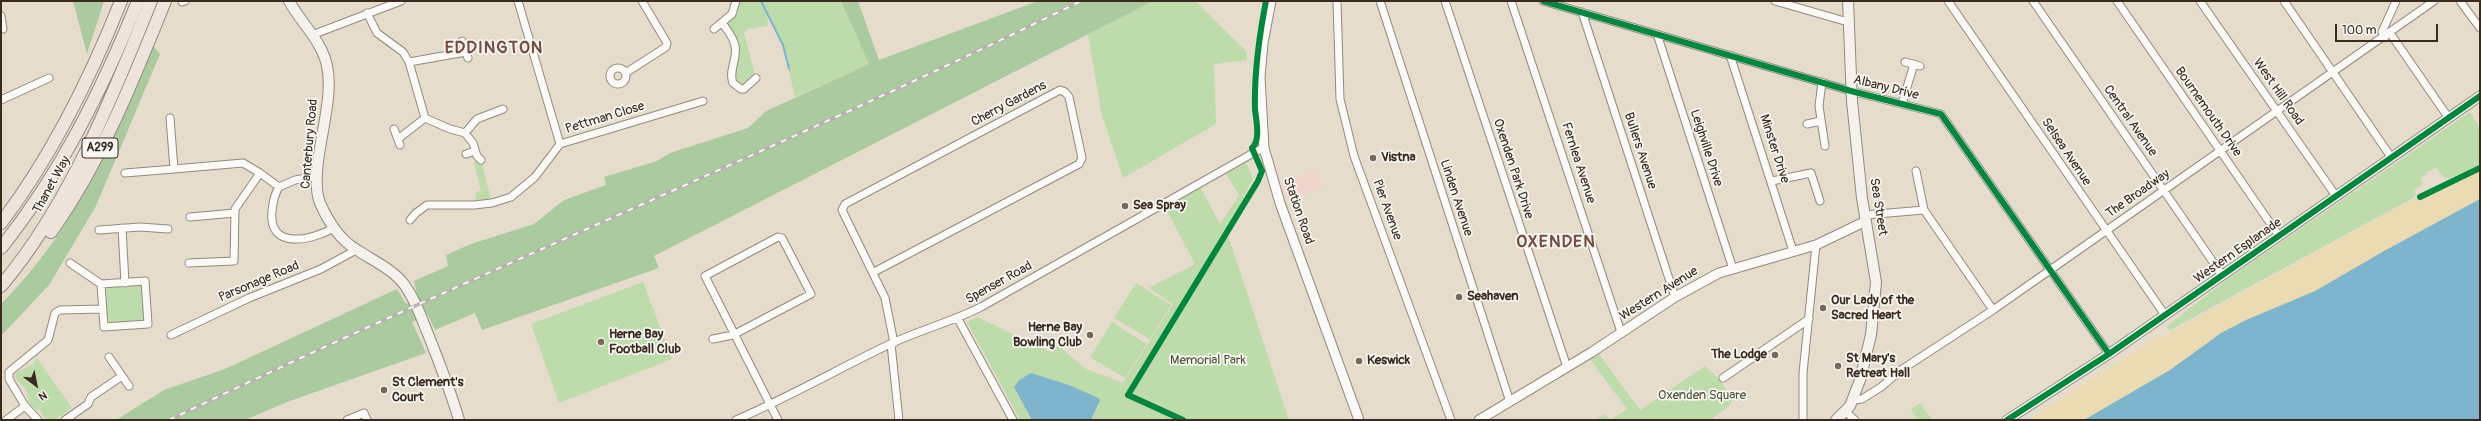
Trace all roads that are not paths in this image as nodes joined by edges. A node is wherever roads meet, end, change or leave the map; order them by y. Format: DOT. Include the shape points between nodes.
graph roads {
  1 [pos="121,1"];
  2 [pos="138,1"];
  3 [pos="151,1"];
  4 [pos="165,1"];
  5 [pos="289,1"];
  6 [pos="401,1"];
  7 [pos="518,1"];
  8 [pos="642,1"];
  9 [pos="736,1"];
  10 [pos="1271,1"];
  11 [pos="1337,1"];
  12 [pos="1380,1"];
  13 [pos="1445,1"];
  14 [pos="1512,1"];
  15 [pos="1543,1"];
  16 [pos="1775,1"];
  17 [pos="1848,1"];
  18 [pos="1948,1"];
  19 [pos="2033,1"];
  20 [pos="2117,1"];
  21 [pos="2200,1"];
  22 [pos="2284,1"];
  23 [pos="2396,1"];
  24 [pos="2434,1"];
  25 [pos="2460,1"];
  26 [pos="1582,12"];
  27 [pos="368,13"];
  28 [pos="1,19"];
  29 [pos="1848,22"];
  30 [pos="723,24"];
  31 [pos="2480,28"];
  32 [pos="714,29"];
  33 [pos="3,30"];
  34 [pos="1657,34"];
  35 [pos="312,35"];
  36 [pos="2387,35"];
  37 [pos="462,40"];
  38 [pos="1730,55"];
  39 [pos="409,62"];
  40 [pos="1905,62"];
  41 [pos="627,72"];
  42 [pos="2333,72"];
  43 [pos="49,78"];
  44 [pos="756,78"];
  45 [pos="1822,82"];
  46 [pos="1851,91"];
  47 [pos="2480,96"];
  48 [pos="1,100"];
  49 [pos="703,101"];
  50 [pos="1902,104"];
  51 [pos="504,109"];
  52 [pos="2276,111"];
  53 [pos="170,118"];
  54 [pos="425,118"];
  55 [pos="2448,118"];
  56 [pos="1821,121"];
  57 [pos="1807,124"];
  58 [pos="394,129"];
  59 [pos="465,133"];
  60 [pos="560,144"];
  61 [pos="1825,146"];
  62 [pos="1264,148"];
  63 [pos="2220,150"];
  64 [pos="475,151"];
  65 [pos="466,154"];
  66 [pos="2391,157"];
  67 [pos="481,160"];
  68 [pos="174,169"];
  69 [pos="1916,171"];
  70 [pos="125,173"];
  71 [pos="260,174"];
  72 [pos="318,176"];
  73 [pos="1772,181"];
  74 [pos="279,187"];
  75 [pos="2163,190"];
  76 [pos="2336,196"];
  77 [pos="1820,201"];
  78 [pos="1924,210"];
  79 [pos="235,213"];
  80 [pos="190,216"];
  81 [pos="1865,218"];
  82 [pos="410,220"];
  83 [pos="1,223"];
  84 [pos="122,228"];
  85 [pos="334,228"];
  86 [pos="168,229"];
  87 [pos="99,230"];
  88 [pos="2106,231"];
  89 [pos="2279,236"];
  90 [pos="1816,245"];
  91 [pos="1,248"];
  92 [pos="356,250"];
  93 [pos="1793,251"];
  94 [pos="70,263"];
  95 [pos="189,263"];
  96 [pos="1733,269"];
  97 [pos="2049,270"];
  98 [pos="874,272"];
  99 [pos="2222,275"];
  100 [pos="5,282"];
  101 [pos="125,283"];
  102 [pos="101,284"];
  103 [pos="1675,297"];
  104 [pos="102,309"];
  105 [pos="1993,310"];
  106 [pos="2165,315"];
  107 [pos="958,319"];
  108 [pos="1810,319"];
  109 [pos="1621,332"];
  110 [pos="171,335"];
  111 [pos="733,335"];
  112 [pos="713,339"];
  113 [pos="893,343"];
  114 [pos="2109,354"];
  115 [pos="109,357"];
  116 [pos="1567,367"];
  117 [pos="1,372"];
  118 [pos="8,374"];
  119 [pos="122,376"];
  120 [pos="1723,378"];
  121 [pos="129,386"];
  122 [pos="1853,400"];
  123 [pos="1510,402"];
  124 [pos="25,406"];
  125 [pos="770,406"];
  126 [pos="1846,412"];
  127 [pos="6,420"];
  128 [pos="38,420"];
  129 [pos="66,420"];
  130 [pos="347,420"];
  131 [pos="367,420"];
  132 [pos="459,420"];
  133 [pos="736,420"];
  134 [pos="778,420"];
  135 [pos="898,420"];
  136 [pos="1013,420"];
  137 [pos="1359,420"];
  138 [pos="1451,420"];
  139 [pos="1479,420"];
  140 [pos="1803,420"];
  141 [pos="1836,420"];
  142 [pos="1855,420"];
  143 [pos="2007,420"];
  1 -- 83 [label="highway" via="86,80 50,149"];
  2 -- 91 [label="highway, Thanet Way / A299" via="99,92 72,144 32,207"];
  3 -- 100 [label="highway, Thanet Way / A299" via="100,121 70,182 46,225"];
  4 -- 100 [label="highway, A299" via="120,108 94,158 52,230 23,269"];
  5 -- 35 [label="main road, Canterbury Road"];
  6 -- 27 [label="street"];
  7 -- 60 [label="street"];
  8 -- 41 [label="street" via="667,43 666,47"];
  9 -- 30 [label="street" via="732,14"];
  10 -- 62 [label="street, Station Road" via="1260,77"];
  11 -- 138 [label="street, Pier Avenue" via="1340,99 1354,156"];
  12 -- 123 [label="street, Linden Avenue"];
  13 -- 116 [label="street, Oxenden Park Drive"];
  14 -- 109 [label="street, Fernlea Avenue"];
  15 -- 26 [label="street, Albany Drive"];
  16 -- 29 [label="street"];
  17 -- 29 [label="main road, Sea Street"];
  18 -- 88 [label="street, Selsea Avenue"];
  19 -- 75 [label="street, Central Avenue"];
  20 -- 63 [label="street, Bournemouth Drive"];
  21 -- 52 [label="street, West Hill Road"];
  22 -- 42 [label="street"];
  23 -- 36 [label="street" via="2382,32"];
  24 -- 36 [label="street, The Broadway"];
  25 -- 31 [label="street"];
  26 -- 34 [label="street, Albany Drive"];
  26 -- 103 [label="street, Bullers Avenue"];
  27 -- 35 [label="street"];
  27 -- 39 [label="street" via="377,33 403,52"];
  28 -- 33 [label="street"];
  29 -- 46 [label="main road, Sea Street"];
  30 -- 32 [label="street"];
  30 -- 44 [label="street" via="735,44 736,53 731,71 733,83 744,89"];
  34 -- 38 [label="street, Albany Drive"];
  34 -- 96 [label="street, Leighville Drive"];
  35 -- 72 [label="main road, Canterbury Road" via="323,53 329,77"];
  36 -- 42 [label="street, The Broadway"];
  36 -- 55 [label="street"];
  37 -- 39 [label="street" via="467,55"];
  38 -- 45 [label="street, Albany Drive"];
  38 -- 73 [label="street, Minster Drive"];
  39 -- 54 [label="street"];
  40 -- 50 [label="street, Albany Drive" via="1917,65"];
  42 -- 52 [label="street, The Broadway"];
  42 -- 66 [label="street"];
  43 -- 48 [label="street"];
  45 -- 46 [label="street, Albany Drive"];
  45 -- 56 [label="street" via="1819,106"];
  46 -- 50 [label="street, Albany Drive"];
  46 -- 81 [label="main road, Sea Street"];
  47 -- 55 [label="street, Western Esplanade"];
  49 -- 60 [label="street, Pettman Close" via="690,101"];
  50 -- 97 [label="street, Albany Drive" via="1941,114"];
  51 -- 59 [label="street" via="477,119"];
  52 -- 63 [label="street, The Broadway"];
  52 -- 76 [label="street, West Hill Road"];
  53 -- 68 [label="street"];
  54 -- 58 [label="street" via="399,142"];
  54 -- 59 [label="street"];
  55 -- 66 [label="street, Western Esplanade"];
  56 -- 57 [label="street"];
  56 -- 61 [label="street"];
  59 -- 64 [label="street" via="473,143"];
  60 -- 82 [label="street, Pettman Close" via="535,177 511,197 474,205 427,205"];
  62 -- 107 [label="street, Spenser Road"];
  62 -- 137 [label="street, Station Road" via="1280,203"];
  63 -- 75 [label="street, The Broadway"];
  63 -- 89 [label="street, Bournemouth Drive"];
  64 -- 65 [label="street"];
  64 -- 67 [label="street"];
  66 -- 76 [label="street, Western Esplanade"];
  68 -- 70 [label="street"];
  68 -- 71 [label="street" via="243,163"];
  69 -- 78 [label="street"];
  71 -- 74 [label="street"];
  71 -- 79 [label="street" via="235,209"];
  72 -- 74 [label="street" via="295,180"];
  72 -- 85 [label="main road, Canterbury Road" via="317,191 320,201"];
  73 -- 77 [label="street" via="1811,173"];
  73 -- 93 [label="street, Minster Drive"];
  74 -- 85 [label="street" via="274,197 272,221 276,233 287,238 302,238 322,234"];
  75 -- 88 [label="street, The Broadway"];
  75 -- 99 [label="street, Central Avenue"];
  76 -- 89 [label="street, Western Esplanade"];
  78 -- 81 [label="street" via="1894,212"];
  78 -- 105 [label="street"];
  79 -- 80 [label="street"];
  79 -- 95 [label="street" via="234,261"];
  81 -- 90 [label="street, Western Avenue"];
  81 -- 122 [label="main road, Sea Street" via="1874,268 1874,308 1871,335"];
  84 -- 86 [label="street"];
  84 -- 87 [label="street"];
  84 -- 101 [label="street"];
  85 -- 92 [label="main road, Canterbury Road"];
  88 -- 97 [label="street, The Broadway"];
  88 -- 106 [label="street, Selsea Avenue"];
  89 -- 99 [label="street, Western Esplanade"];
  90 -- 93 [label="street, Western Avenue"];
  90 -- 108 [label="street"];
  92 -- 110 [label="street, Parsonage Road" via="322,269 249,298"];
  92 -- 132 [label="main road, Canterbury Road" via="386,268 403,284 420,314"];
  93 -- 96 [label="street, Western Avenue"];
  94 -- 102 [label="street"];
  96 -- 103 [label="street, Western Avenue" via="1718,273"];
  97 -- 105 [label="street, The Broadway"];
  97 -- 114 [label="street, Albany Drive"];
  98 -- 98 [label="street, Cherry Gardens" via="842,210 845,204 1060,90 1065,92 1069,97 1082,158 1079,164"];
  98 -- 113 [label="street, Cherry Gardens" via="885,298"];
  99 -- 106 [label="street, Western Esplanade"];
  101 -- 102 [label="street"];
  101 -- 104 [label="street" via="145,281 148,324 104,327"];
  102 -- 104 [label="street"];
  103 -- 109 [label="street, Western Avenue"];
  104 -- 118 [label="street" via="57,311 53,317 53,328 48,340"];
  105 -- 122 [label="street, The Broadway" via="1901,370 1862,399"];
  106 -- 114 [label="street, Western Esplanade"];
  107 -- 113 [label="street, Spenser Road"];
  107 -- 136 [label="street"];
  108 -- 120 [label="street"];
  108 -- 140 [label="street" via="1803,373"];
  109 -- 116 [label="street, Western Avenue"];
  111 -- 111 [label="street" via="705,276 778,237 782,238 811,294"];
  111 -- 112 [label="street"];
  111 -- 125 [label="street"];
  113 -- 125 [label="street, Spenser Road"];
  113 -- 135 [label="street, Cherry Gardens"];
  114 -- 143 [label="street, Western Esplanade"];
  115 -- 119 [label="street"];
  116 -- 123 [label="street, Western Avenue"];
  117 -- 118 [label="street"];
  118 -- 124 [label="street"];
  119 -- 121 [label="street"];
  119 -- 129 [label="street" via="91,397 88,404"];
  122 -- 126 [label="main road, Sea Street"];
  123 -- 139 [label="street, Western Avenue"];
  124 -- 127 [label="street"];
  124 -- 128 [label="street"];
  125 -- 133 [label="street, Spenser Road"];
  125 -- 134 [label="street"];
  126 -- 141 [label="main road"];
  126 -- 142 [label="street"];
  130 -- 131 [label="street" via="364,413"];
}
